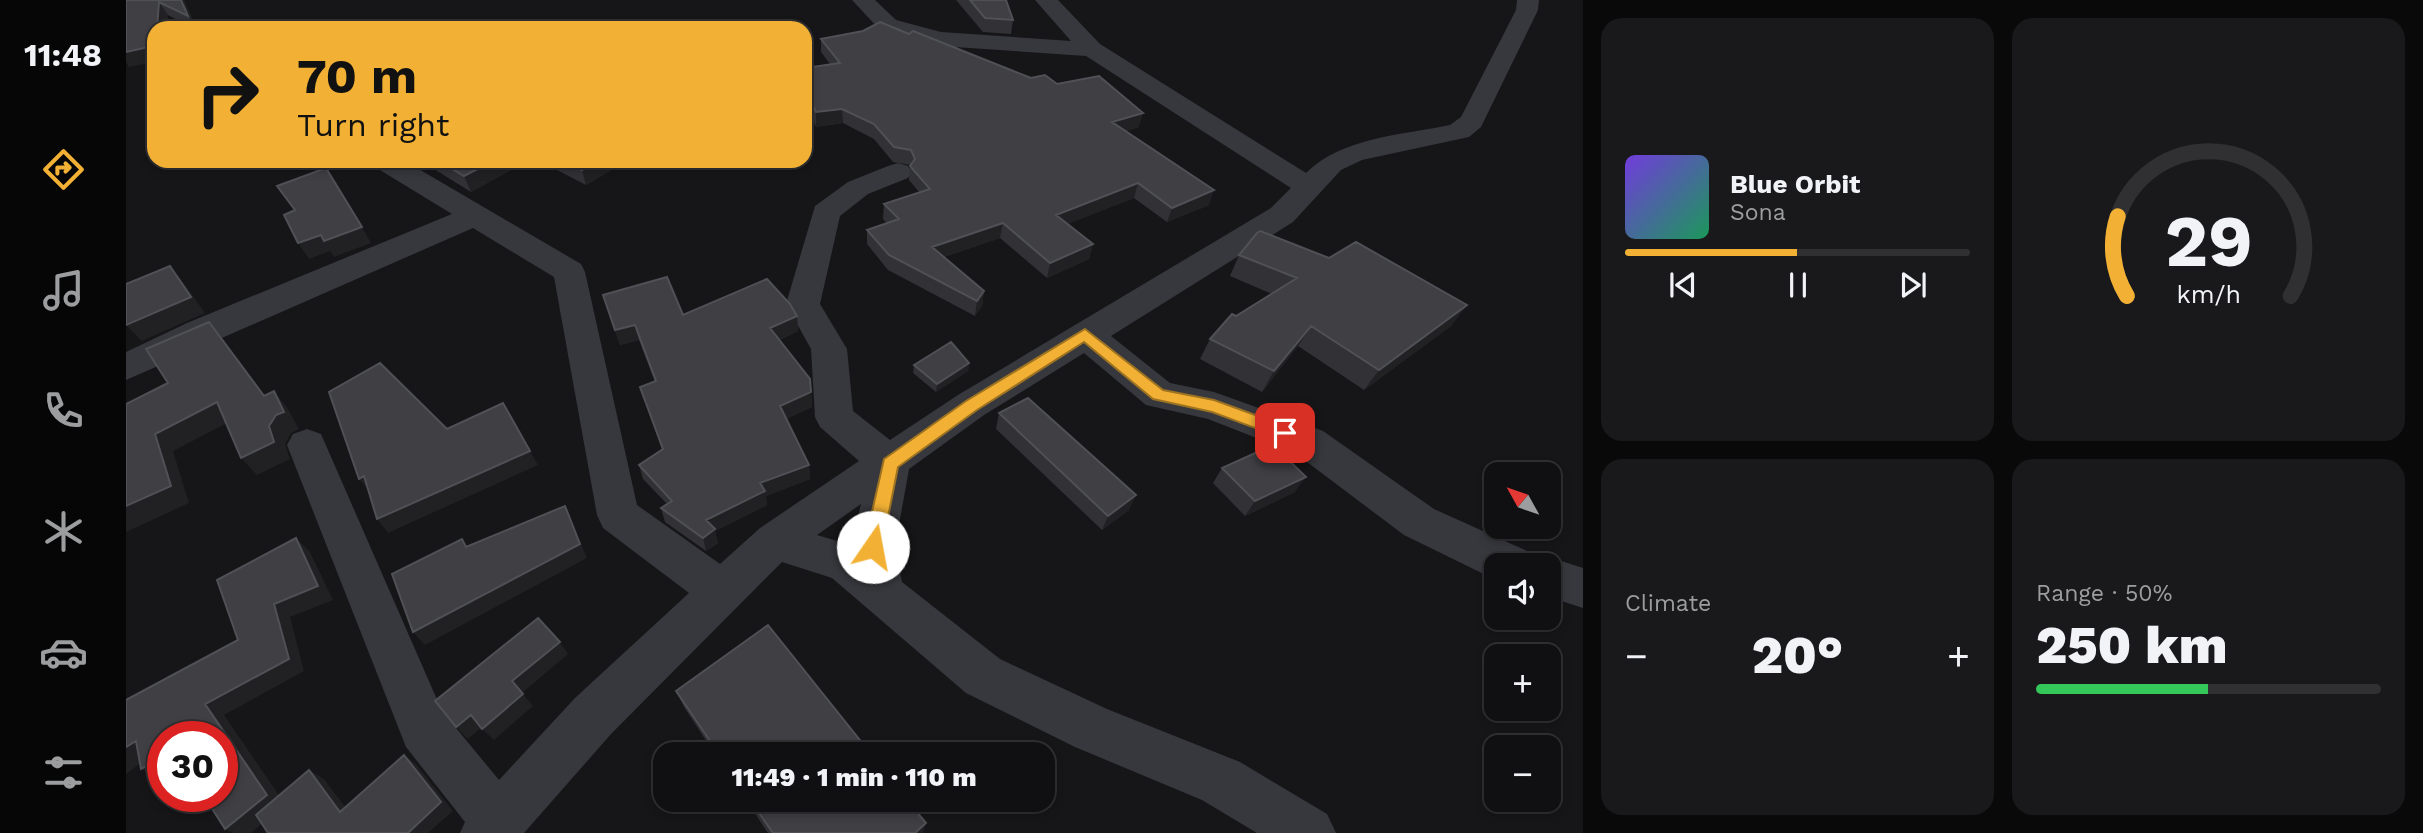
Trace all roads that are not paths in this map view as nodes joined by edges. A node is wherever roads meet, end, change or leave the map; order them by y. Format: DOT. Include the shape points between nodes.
graph roads {
  1 [pos="863,0"];
  2 [pos="1046,0"];
  3 [pos="1528,0"];
  4 [pos="1092,49"];
  5 [pos="396,168"];
  6 [pos="898,172"];
  7 [pos="1309,187"];
  8 [pos="474,216"];
  9 [pos="1085,334"];
  10 [pos="126,367"];
  11 [pos="307,445"];
  12 [pos="890,463"];
  13 [pos="775,541"];
  14 [pos="1484,555"];
  15 [pos="1561,581"];
  16 [pos="1583,588"];
  17 [pos="722,592"];
  18 [pos="882,592"];
  19 [pos="493,827"];
  20 [pos="1308,833"];
  1 -- 4 [label="street" via="888,26 940,39"];
  2 -- 4 [label="street"];
  3 -- 7 [label="street" via="1472,121 1459,131 1353,154 1331,164"];
  4 -- 7 [label="street"];
  5 -- 8 [label="street"];
  6 -- 12 [label="street" via="858,188 826,212 803,304 829,349 834,416"];
  7 -- 9 [label="street" via="1282,215"];
  8 -- 10 [label="street"];
  8 -- 17 [label="street" via="569,272 618,515"];
  9 -- 12 [label="street" via="971,405"];
  9 -- 14 [label="street" via="1159,395 1214,406 1309,442 1419,522"];
  11 -- 19 [label="street" via="425,730"];
  12 -- 13 [label="street"];
  12 -- 18 [label="street" via="873,547"];
  13 -- 17 [label="street"];
  13 -- 18 [label="street" via="846,563"];
  15 -- 16 [label="street"];
  17 -- 19 [label="street" via="593,716"];
  18 -- 20 [label="street" via="983,676 1093,729 1221,781"];
}
